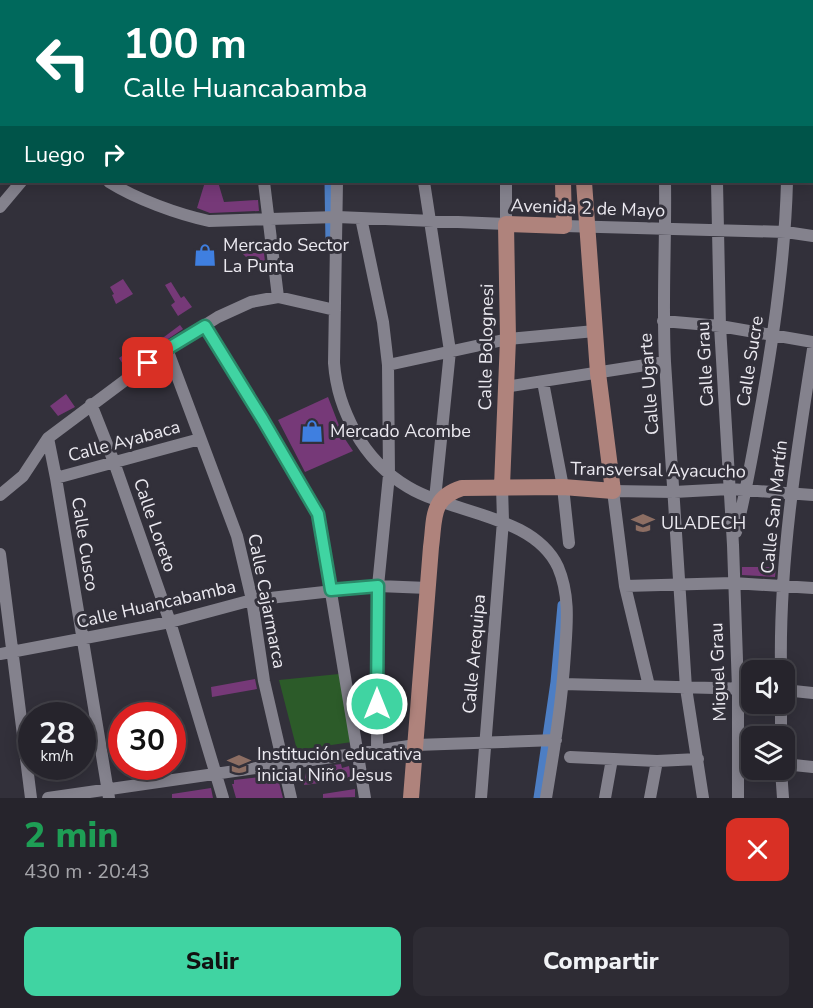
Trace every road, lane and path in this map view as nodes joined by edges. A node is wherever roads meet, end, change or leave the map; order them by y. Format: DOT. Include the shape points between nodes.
graph roads {
  1 [pos="20,183"];
  2 [pos="264,183"];
  3 [pos="337,183"];
  4 [pos="424,183"];
  5 [pos="506,183"];
  6 [pos="563,183"];
  7 [pos="584,183"];
  8 [pos="665,183"];
  9 [pos="717,183"];
  10 [pos="787,183"];
  11 [pos="127,187"];
  12 [pos="0,207"];
  13 [pos="332,217"];
  14 [pos="361,218"];
  15 [pos="269,219"];
  16 [pos="429,221"];
  17 [pos="506,224"];
  18 [pos="564,226"];
  19 [pos="587,227"];
  20 [pos="666,230"];
  21 [pos="719,230"];
  22 [pos="786,232"];
  23 [pos="813,236"];
  24 [pos="278,297"];
  25 [pos="335,310"];
  26 [pos="663,321"];
  27 [pos="205,326"];
  28 [pos="720,326"];
  29 [pos="595,331"];
  30 [pos="773,335"];
  31 [pos="507,339"];
  32 [pos="813,342"];
  33 [pos="167,349"];
  34 [pos="813,349"];
  35 [pos="450,351"];
  36 [pos="665,362"];
  37 [pos="388,365"];
  38 [pos="598,373"];
  39 [pos="543,382"];
  40 [pos="505,387"];
  41 [pos="91,404"];
  42 [pos="48,438"];
  43 [pos="200,439"];
  44 [pos="114,462"];
  45 [pos="389,475"];
  46 [pos="56,478"];
  47 [pos="502,486"];
  48 [pos="562,487"];
  49 [pos="730,489"];
  50 [pos="613,491"];
  51 [pos="746,491"];
  52 [pos="674,492"];
  53 [pos="790,493"];
  54 [pos="0,495"];
  55 [pos="813,495"];
  56 [pos="435,499"];
  57 [pos="502,517"];
  58 [pos="569,543"];
  59 [pos="733,545"];
  60 [pos="0,554"];
  61 [pos="733,583"];
  62 [pos="378,586"];
  63 [pos="625,586"];
  64 [pos="678,586"];
  65 [pos="784,587"];
  66 [pos="428,588"];
  67 [pos="813,588"];
  68 [pos="331,590"];
  69 [pos="252,600"];
  70 [pos="170,622"];
  71 [pos="82,639"];
  72 [pos="13,652"];
  73 [pos="0,654"];
  74 [pos="781,660"];
  75 [pos="563,684"];
  76 [pos="649,686"];
  77 [pos="686,688"];
  78 [pos="738,688"];
  79 [pos="741,688"];
  80 [pos="795,691"];
  81 [pos="813,693"];
  82 [pos="556,740"];
  83 [pos="485,742"];
  84 [pos="416,745"];
  85 [pos="377,751"];
  86 [pos="358,754"];
  87 [pos="570,757"];
  88 [pos="612,759"];
  89 [pos="698,759"];
  90 [pos="657,761"];
  91 [pos="284,765"];
  92 [pos="795,765"];
  93 [pos="813,767"];
  94 [pos="214,773"];
  95 [pos="782,780"];
  96 [pos="108,793"];
  97 [pos="31,798"];
  98 [pos="48,798"];
  99 [pos="223,798"];
  100 [pos="291,798"];
  101 [pos="365,798"];
  102 [pos="411,798"];
  103 [pos="481,798"];
  104 [pos="546,798"];
  105 [pos="604,798"];
  106 [pos="650,798"];
  107 [pos="703,798"];
  108 [pos="738,798"];
  109 [pos="783,798"];
  1 -- 12 [label="street"];
  2 -- 15 [label="street"];
  3 -- 13 [label="street"];
  4 -- 16 [label="street"];
  5 -- 17 [label="street, Calle Bolognesi"];
  6 -- 18 [label="main road"];
  7 -- 19 [label="main road"];
  8 -- 20 [label="street, Calle Ugarte"];
  9 -- 21 [label="street, Calle Grau"];
  10 -- 22 [label="street, Calle Sucre"];
  11 -- 15 [label="street, Avenida 2 de Mayo" via="196,218"];
  13 -- 14 [label="street, Avenida 2 de Mayo"];
  13 -- 15 [label="street, Avenida 2 de Mayo"];
  13 -- 25 [label="street"];
  14 -- 16 [label="street, Avenida 2 de Mayo"];
  14 -- 37 [label="street"];
  15 -- 24 [label="street"];
  16 -- 17 [label="street, Avenida 2 de Mayo"];
  16 -- 35 [label="street"];
  17 -- 18 [label="main road, Avenida 2 de Mayo"];
  17 -- 31 [label="main road, Calle Bolognesi"];
  18 -- 19 [label="street, Avenida 2 de Mayo"];
  19 -- 20 [label="street, Avenida 2 de Mayo"];
  19 -- 29 [label="main road"];
  20 -- 21 [label="street, Avenida 2 de Mayo"];
  20 -- 26 [label="street, Calle Ugarte"];
  21 -- 22 [label="street, Avenida 2 de Mayo"];
  21 -- 28 [label="street, Calle Grau"];
  22 -- 23 [label="street, Avenida 2 de Mayo"];
  22 -- 30 [label="street, Calle Sucre"];
  24 -- 25 [label="street"];
  24 -- 27 [label="street" via="251,302"];
  25 -- 45 [label="street" via="335,385 363,446"];
  26 -- 28 [label="street"];
  26 -- 36 [label="street, Calle Ugarte"];
  27 -- 33 [label="street"];
  27 -- 68 [label="street" via="318,514"];
  28 -- 30 [label="street"];
  28 -- 49 [label="street, Calle Grau"];
  29 -- 31 [label="street"];
  29 -- 38 [label="main road"];
  30 -- 32 [label="street"];
  30 -- 51 [label="street, Calle Sucre"];
  31 -- 35 [label="street"];
  31 -- 40 [label="main road, Calle Bolognesi"];
  33 -- 41 [label="street"];
  33 -- 43 [label="street, Calle Cajarmarca"];
  34 -- 53 [label="street, Calle San Martín"];
  35 -- 37 [label="street"];
  35 -- 56 [label="street"];
  36 -- 38 [label="street"];
  36 -- 52 [label="street, Calle Ugarte"];
  37 -- 45 [label="street"];
  38 -- 39 [label="street"];
  38 -- 50 [label="main road"];
  39 -- 40 [label="street"];
  39 -- 48 [label="street"];
  40 -- 47 [label="main road, Calle Bolognesi"];
  41 -- 42 [label="street"];
  41 -- 44 [label="street, Calle Loreto"];
  42 -- 46 [label="street, Calle Cusco"];
  42 -- 54 [label="street" via="23,476"];
  43 -- 44 [label="street, Calle Ayabaca"];
  43 -- 69 [label="street, Calle Cajarmarca" via="237,536"];
  44 -- 46 [label="street, Calle Ayabaca"];
  44 -- 70 [label="street, Calle Loreto"];
  45 -- 56 [label="street"];
  45 -- 62 [label="street"];
  46 -- 71 [label="street, Calle Cusco"];
  47 -- 48 [label="main road, Transversal Ayacucho"];
  47 -- 57 [label="street, Calle Bolognesi"];
  47 -- 66 [label="main road, Transversal Ayacucho" via="462,488 441,499 436,509"];
  48 -- 50 [label="main road, Transversal Ayacucho"];
  48 -- 58 [label="street"];
  49 -- 51 [label="street, Transversal Ayacucho"];
  49 -- 52 [label="street, Transversal Ayacucho"];
  49 -- 59 [label="street, Calle Grau"];
  50 -- 52 [label="street, Transversal Ayacucho"];
  50 -- 63 [label="street"];
  51 -- 53 [label="street, Transversal Ayacucho"];
  51 -- 59 [label="street, Calle Sucre"];
  52 -- 64 [label="street, Calle Ugarte"];
  53 -- 55 [label="street, Transversal Ayacucho"];
  53 -- 65 [label="street, Calle San Martín"];
  56 -- 57 [label="street"];
  57 -- 75 [label="street" via="537,541 557,566 568,608"];
  57 -- 83 [label="street, Calle Arequipa"];
  59 -- 61 [label="street, Miguel Grau"];
  60 -- 72 [label="street"];
  61 -- 64 [label="street"];
  61 -- 65 [label="street"];
  61 -- 78 [label="street, Miguel Grau"];
  62 -- 66 [label="street, Calle Huancabamba"];
  62 -- 68 [label="street, Calle Huancabamba"];
  62 -- 85 [label="street"];
  63 -- 64 [label="street"];
  63 -- 76 [label="street"];
  64 -- 77 [label="street, Calle Ugarte"];
  65 -- 67 [label="street"];
  65 -- 74 [label="street, Calle San Martín"];
  66 -- 84 [label="main road, Transversal Ayacucho"];
  68 -- 69 [label="street, Calle Huancabamba"];
  68 -- 86 [label="street"];
  69 -- 70 [label="street, Calle Huancabamba"];
  69 -- 91 [label="street, Calle Cajarmarca" via="264,681"];
  70 -- 71 [label="street, Calle Huancabamba"];
  70 -- 94 [label="street, Calle Loreto"];
  71 -- 72 [label="street, Calle Huancabamba"];
  71 -- 96 [label="street, Calle Cusco"];
  72 -- 73 [label="street, Calle Huancabamba"];
  72 -- 97 [label="street"];
  75 -- 76 [label="street"];
  75 -- 82 [label="street"];
  76 -- 77 [label="street"];
  77 -- 78 [label="street"];
  77 -- 89 [label="street, Calle Ugarte"];
  78 -- 79 [label="street"];
  78 -- 108 [label="street, Miguel Grau"];
  80 -- 81 [label="street"];
  82 -- 83 [label="street"];
  82 -- 104 [label="street"];
  83 -- 84 [label="street"];
  83 -- 103 [label="street, Calle Arequipa"];
  84 -- 85 [label="street"];
  84 -- 102 [label="main road, Transversal Ayacucho"];
  85 -- 86 [label="street"];
  86 -- 91 [label="street"];
  86 -- 101 [label="street"];
  87 -- 88 [label="street"];
  88 -- 90 [label="street"];
  88 -- 105 [label="street"];
  89 -- 90 [label="street"];
  89 -- 107 [label="street, Calle Ugarte"];
  90 -- 106 [label="street"];
  91 -- 94 [label="street"];
  91 -- 100 [label="street, Calle Cajarmarca"];
  92 -- 93 [label="street"];
  94 -- 96 [label="street"];
  94 -- 99 [label="street, Calle Loreto"];
  95 -- 109 [label="street"];
  96 -- 98 [label="street"];
}
